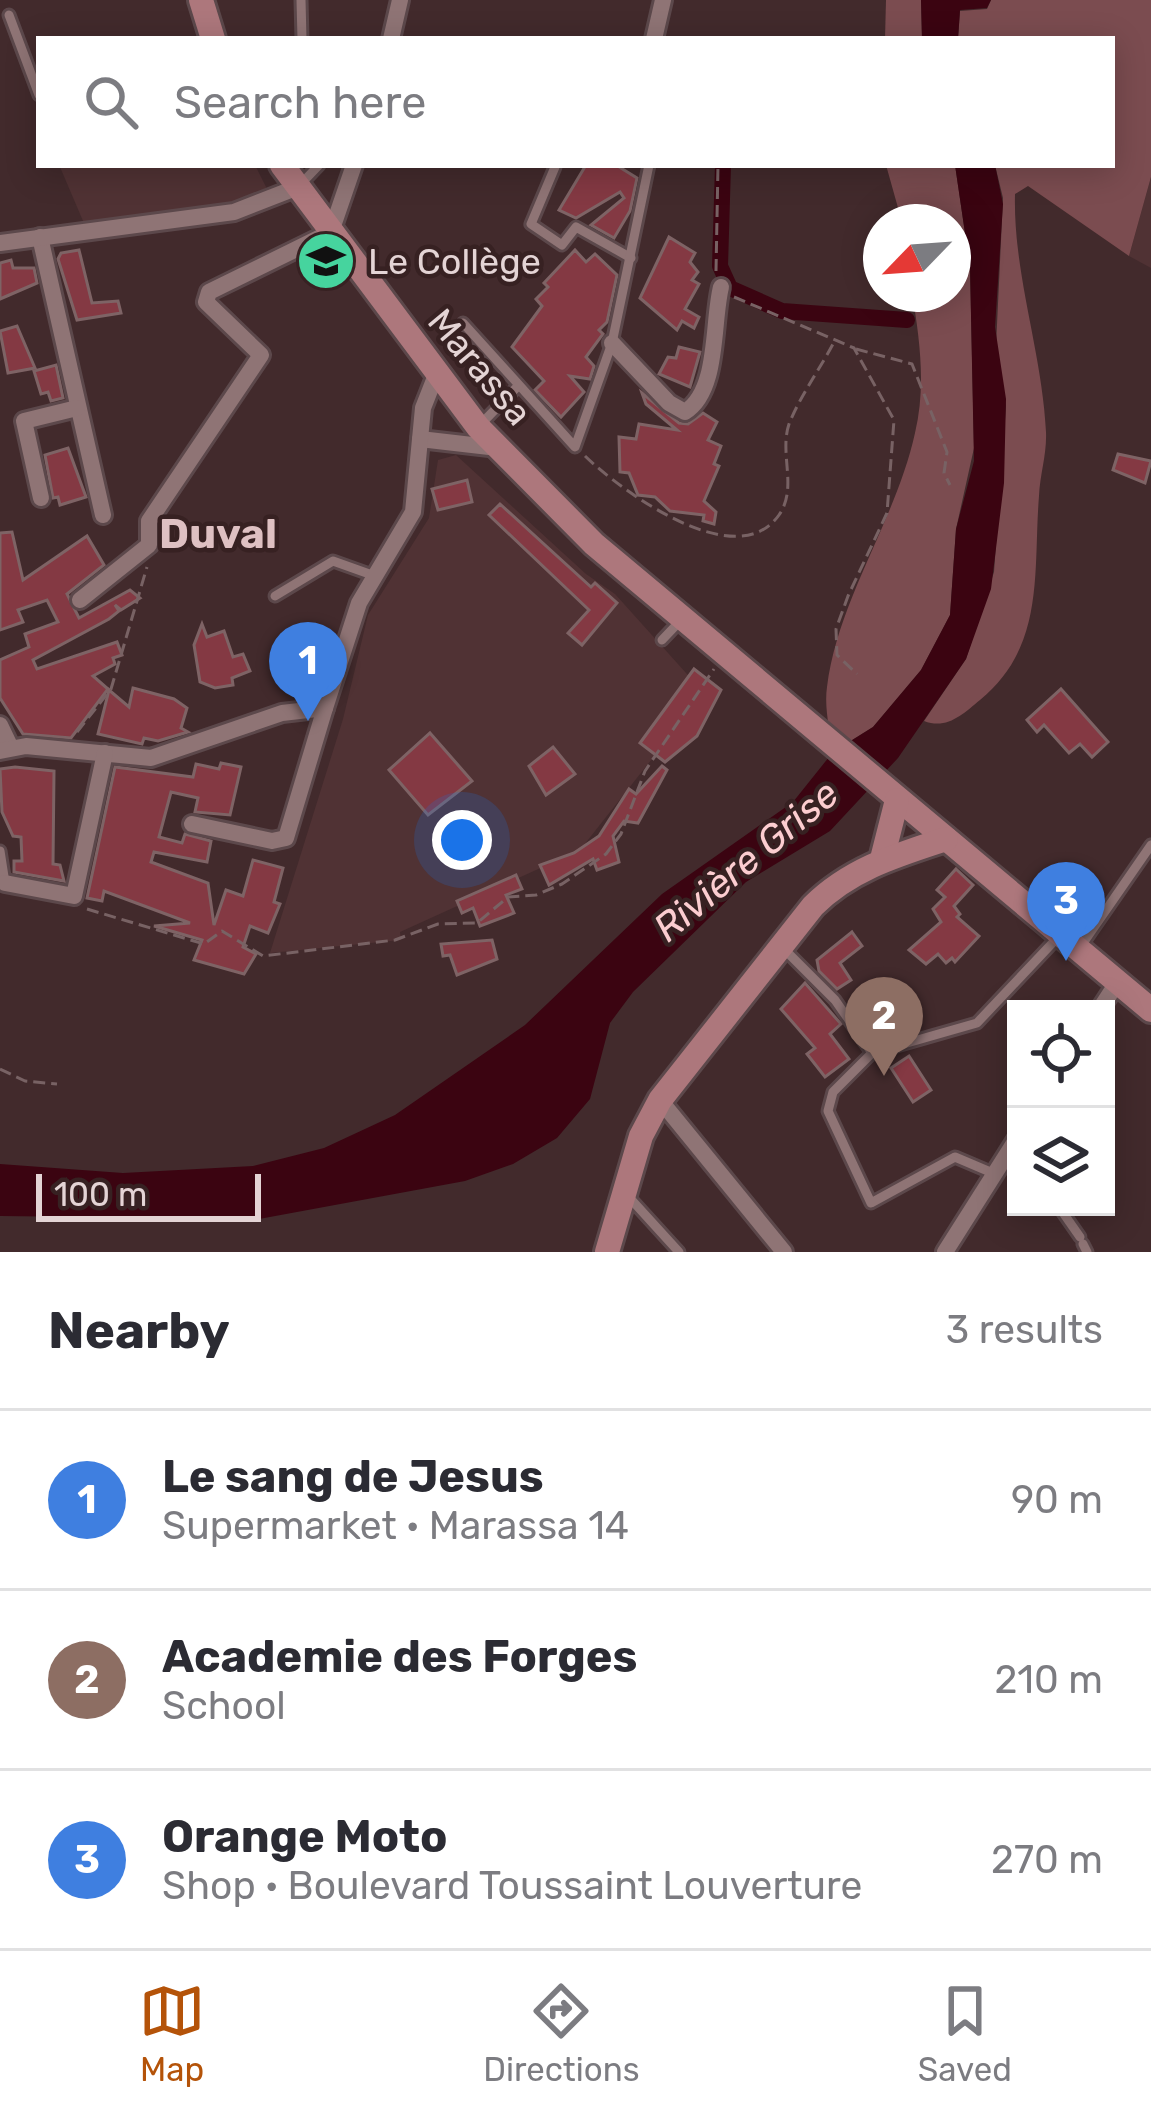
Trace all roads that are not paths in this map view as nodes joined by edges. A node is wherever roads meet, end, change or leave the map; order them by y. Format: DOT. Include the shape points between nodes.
graph roads {
  1 [pos="201,0"];
  2 [pos="301,0"];
  3 [pos="400,0"];
  4 [pos="663,0"];
  5 [pos="9,15"];
  6 [pos="212,36"];
  7 [pos="302,36"];
  8 [pos="392,36"];
  9 [pos="655,36"];
  10 [pos="36,87"];
  11 [pos="284,168"];
  12 [pos="316,168"];
  13 [pos="354,168"];
  14 [pos="555,168"];
  15 [pos="649,168"];
  16 [pos="298,187"];
  17 [pos="331,232"];
  18 [pos="40,237"];
  19 [pos="0,243"];
  20 [pos="631,258"];
  21 [pos="721,287"];
  22 [pos="464,323"];
  23 [pos="612,343"];
  24 [pos="436,375"];
  25 [pos="518,386"];
  26 [pos="77,408"];
  27 [pos="478,427"];
  28 [pos="420,439"];
  29 [pos="499,448"];
  30 [pos="40,498"];
  31 [pos="103,515"];
  32 [pos="375,576"];
  33 [pos="275,596"];
  34 [pos="80,600"];
  35 [pos="682,619"];
  36 [pos="662,640"];
  37 [pos="325,708"];
  38 [pos="0,724"];
  39 [pos="5,749"];
  40 [pos="105,752"];
  41 [pos="894,797"];
  42 [pos="193,824"];
  43 [pos="946,839"];
  44 [pos="1151,845"];
  45 [pos="0,851"];
  46 [pos="882,859"];
  47 [pos="2,885"];
  48 [pos="1069,943"];
  49 [pos="781,946"];
  50 [pos="1117,983"];
  51 [pos="1106,1000"];
  52 [pos="1151,1010"];
  53 [pos="872,1054"];
  54 [pos="660,1100"];
  55 [pos="1007,1155"];
  56 [pos="998,1170"];
  57 [pos="1007,1174"];
  58 [pos="624,1192"];
  59 [pos="1066,1216"];
  60 [pos="1083,1244"];
  61 [pos="608,1252"];
  62 [pos="679,1252"];
  63 [pos="784,1252"];
  64 [pos="945,1252"];
  1 -- 6 [label="main road"];
  2 -- 7 [label="lane"];
  3 -- 8 [label="street"];
  4 -- 9 [label="street"];
  5 -- 10 [label="lane"];
  11 -- 16 [label="main road, Marassa"];
  12 -- 16 [label="lane"];
  13 -- 17 [label="street"];
  14 -- 20 [label="lane" via="531,224 562,245 576,227"];
  15 -- 20 [label="lane"];
  16 -- 17 [label="main road, Marassa"];
  16 -- 18 [label="street" via="234,212"];
  17 -- 24 [label="main road, Marassa"];
  17 -- 34 [label="street" via="209,292 206,302 261,355 149,521 148,545"];
  18 -- 19 [label="street"];
  18 -- 26 [label="street"];
  20 -- 23 [label="lane"];
  21 -- 23 [label="street" via="707,381 686,412"];
  22 -- 25 [label="lane"];
  23 -- 25 [label="lane" via="575,447"];
  24 -- 27 [label="main road, Marassa"];
  24 -- 28 [label="street"];
  25 -- 27 [label="lane"];
  26 -- 30 [label="street" via="24,421"];
  26 -- 31 [label="street"];
  27 -- 29 [label="main road, Marassa"];
  28 -- 29 [label="street"];
  28 -- 32 [label="street" via="413,512"];
  29 -- 35 [label="main road, Marassa"];
  32 -- 33 [label="lane" via="333,561"];
  32 -- 37 [label="street"];
  35 -- 36 [label="lane"];
  35 -- 41 [label="main road, Marassa"];
  37 -- 40 [label="street" via="282,713 151,758"];
  37 -- 42 [label="street" via="286,838"];
  38 -- 39 [label="street"];
  39 -- 40 [label="street"];
  40 -- 47 [label="street" via="74,896"];
  41 -- 43 [label="main road, Marassa"];
  41 -- 46 [label="main road"];
  43 -- 46 [label="main road"];
  43 -- 48 [label="main road, Marassa"];
  44 -- 48 [label="lane"];
  45 -- 47 [label="lane"];
  46 -- 49 [label="main road" via="832,887"];
  48 -- 50 [label="main road, Marassa"];
  48 -- 53 [label="lane" via="977,1023"];
  49 -- 53 [label="lane" via="835,1000"];
  49 -- 54 [label="main road"];
  50 -- 51 [label="street"];
  50 -- 52 [label="main road, Marassa"];
  53 -- 56 [label="lane" via="832,1092 828,1112 871,1203 955,1156"];
  54 -- 58 [label="main road"];
  54 -- 63 [label="street"];
  55 -- 56 [label="street"];
  56 -- 57 [label="lane"];
  56 -- 64 [label="street"];
  58 -- 61 [label="main road"];
  58 -- 62 [label="lane"];
  59 -- 60 [label="lane"];
}
